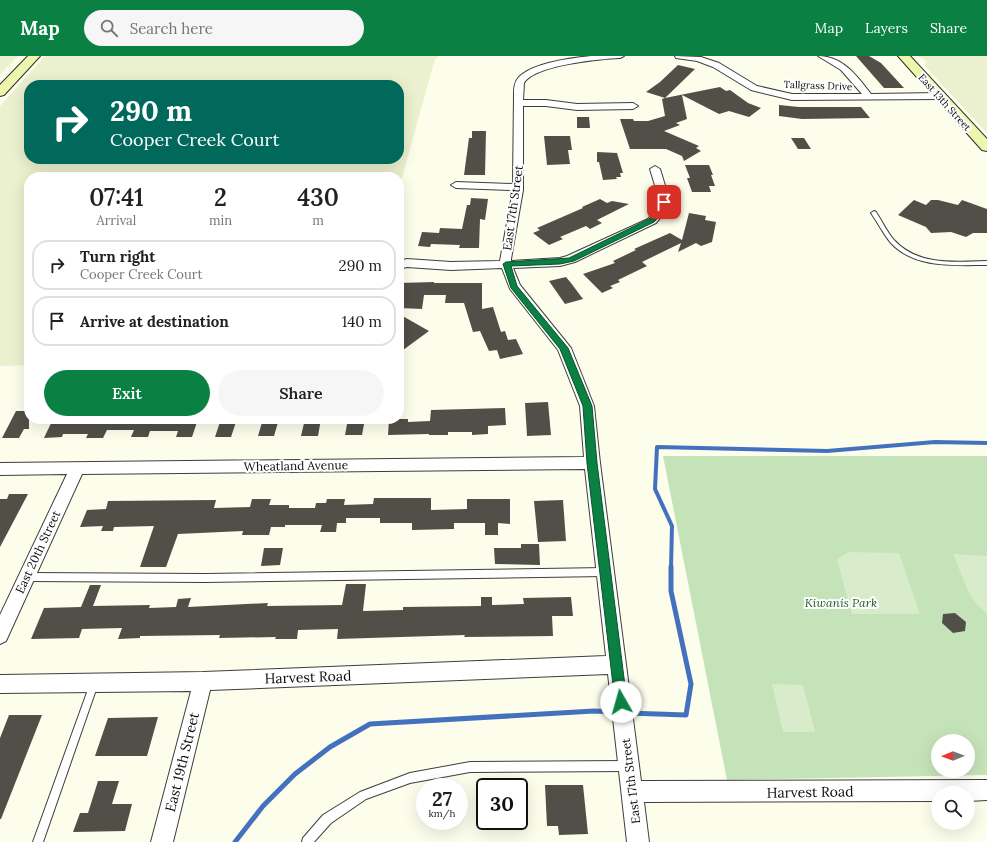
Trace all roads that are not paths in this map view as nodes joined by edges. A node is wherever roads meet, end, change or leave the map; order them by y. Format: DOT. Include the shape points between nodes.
graph roads {
  1 [pos="34,56"];
  2 [pos="620,56"];
  3 [pos="679,56"];
  4 [pos="822,56"];
  5 [pos="904,56"];
  6 [pos="692,57"];
  7 [pos="576,60"];
  8 [pos="0,92"];
  9 [pos="869,96"];
  10 [pos="940,96"];
  11 [pos="518,103"];
  12 [pos="633,106"];
  13 [pos="987,147"];
  14 [pos="655,169"];
  15 [pos="456,185"];
  16 [pos="518,187"];
  17 [pos="874,213"];
  18 [pos="987,263"];
  19 [pos="404,264"];
  20 [pos="506,264"];
  21 [pos="592,463"];
  22 [pos="0,469"];
  23 [pos="77,469"];
  24 [pos="605,572"];
  25 [pos="27,577"];
  26 [pos="0,635"];
  27 [pos="617,665"];
  28 [pos="203,681"];
  29 [pos="95,683"];
  30 [pos="0,684"];
  31 [pos="629,766"];
  32 [pos="987,790"];
  33 [pos="632,792"];
  34 [pos="38,842"];
  35 [pos="162,842"];
  36 [pos="307,842"];
  37 [pos="638,842"];
  1 -- 8 [label="street"];
  2 -- 7 [label="street"];
  3 -- 6 [label="street, Tallgrass Drive"];
  4 -- 9 [label="street" via="837,62 849,71"];
  5 -- 10 [label="street, East 13th Street"];
  6 -- 9 [label="street, Tallgrass Drive" via="716,65 754,88 774,94 792,97"];
  7 -- 11 [label="street, East 17th Street" via="538,70 522,79 518,86"];
  9 -- 10 [label="street, Tallgrass Drive"];
  10 -- 13 [label="street, East 13th Street"];
  11 -- 12 [label="street" via="577,107"];
  11 -- 16 [label="street, East 17th Street"];
  14 -- 20 [label="street" via="664,202 652,221 572,259 560,262"];
  15 -- 16 [label="street"];
  16 -- 20 [label="street, East 17th Street"];
  17 -- 18 [label="lane" via="893,242 911,256 935,262"];
  19 -- 20 [label="street" via="451,266"];
  20 -- 21 [label="street, East 17th Street" via="514,286 564,348 587,406"];
  21 -- 23 [label="street, Wheatland Avenue"];
  21 -- 24 [label="street, East 17th Street"];
  22 -- 23 [label="street, Wheatland Avenue"];
  23 -- 25 [label="street, East 20th Street"];
  24 -- 25 [label="lane" via="205,578"];
  24 -- 27 [label="street, East 17th Street"];
  25 -- 26 [label="street, East 20th Street"];
  27 -- 28 [label="street, Harvest Road"];
  27 -- 31 [label="street, East 17th Street"];
  28 -- 29 [label="street, Harvest Road"];
  28 -- 35 [label="street, East 19th Street"];
  29 -- 30 [label="street, Harvest Road"];
  29 -- 34 [label="lane"];
  31 -- 33 [label="street, East 17th Street"];
  31 -- 36 [label="lane" via="470,767 410,778 363,795 327,819"];
  32 -- 33 [label="street, Harvest Road"];
  33 -- 37 [label="street, East 17th Street"];
}
